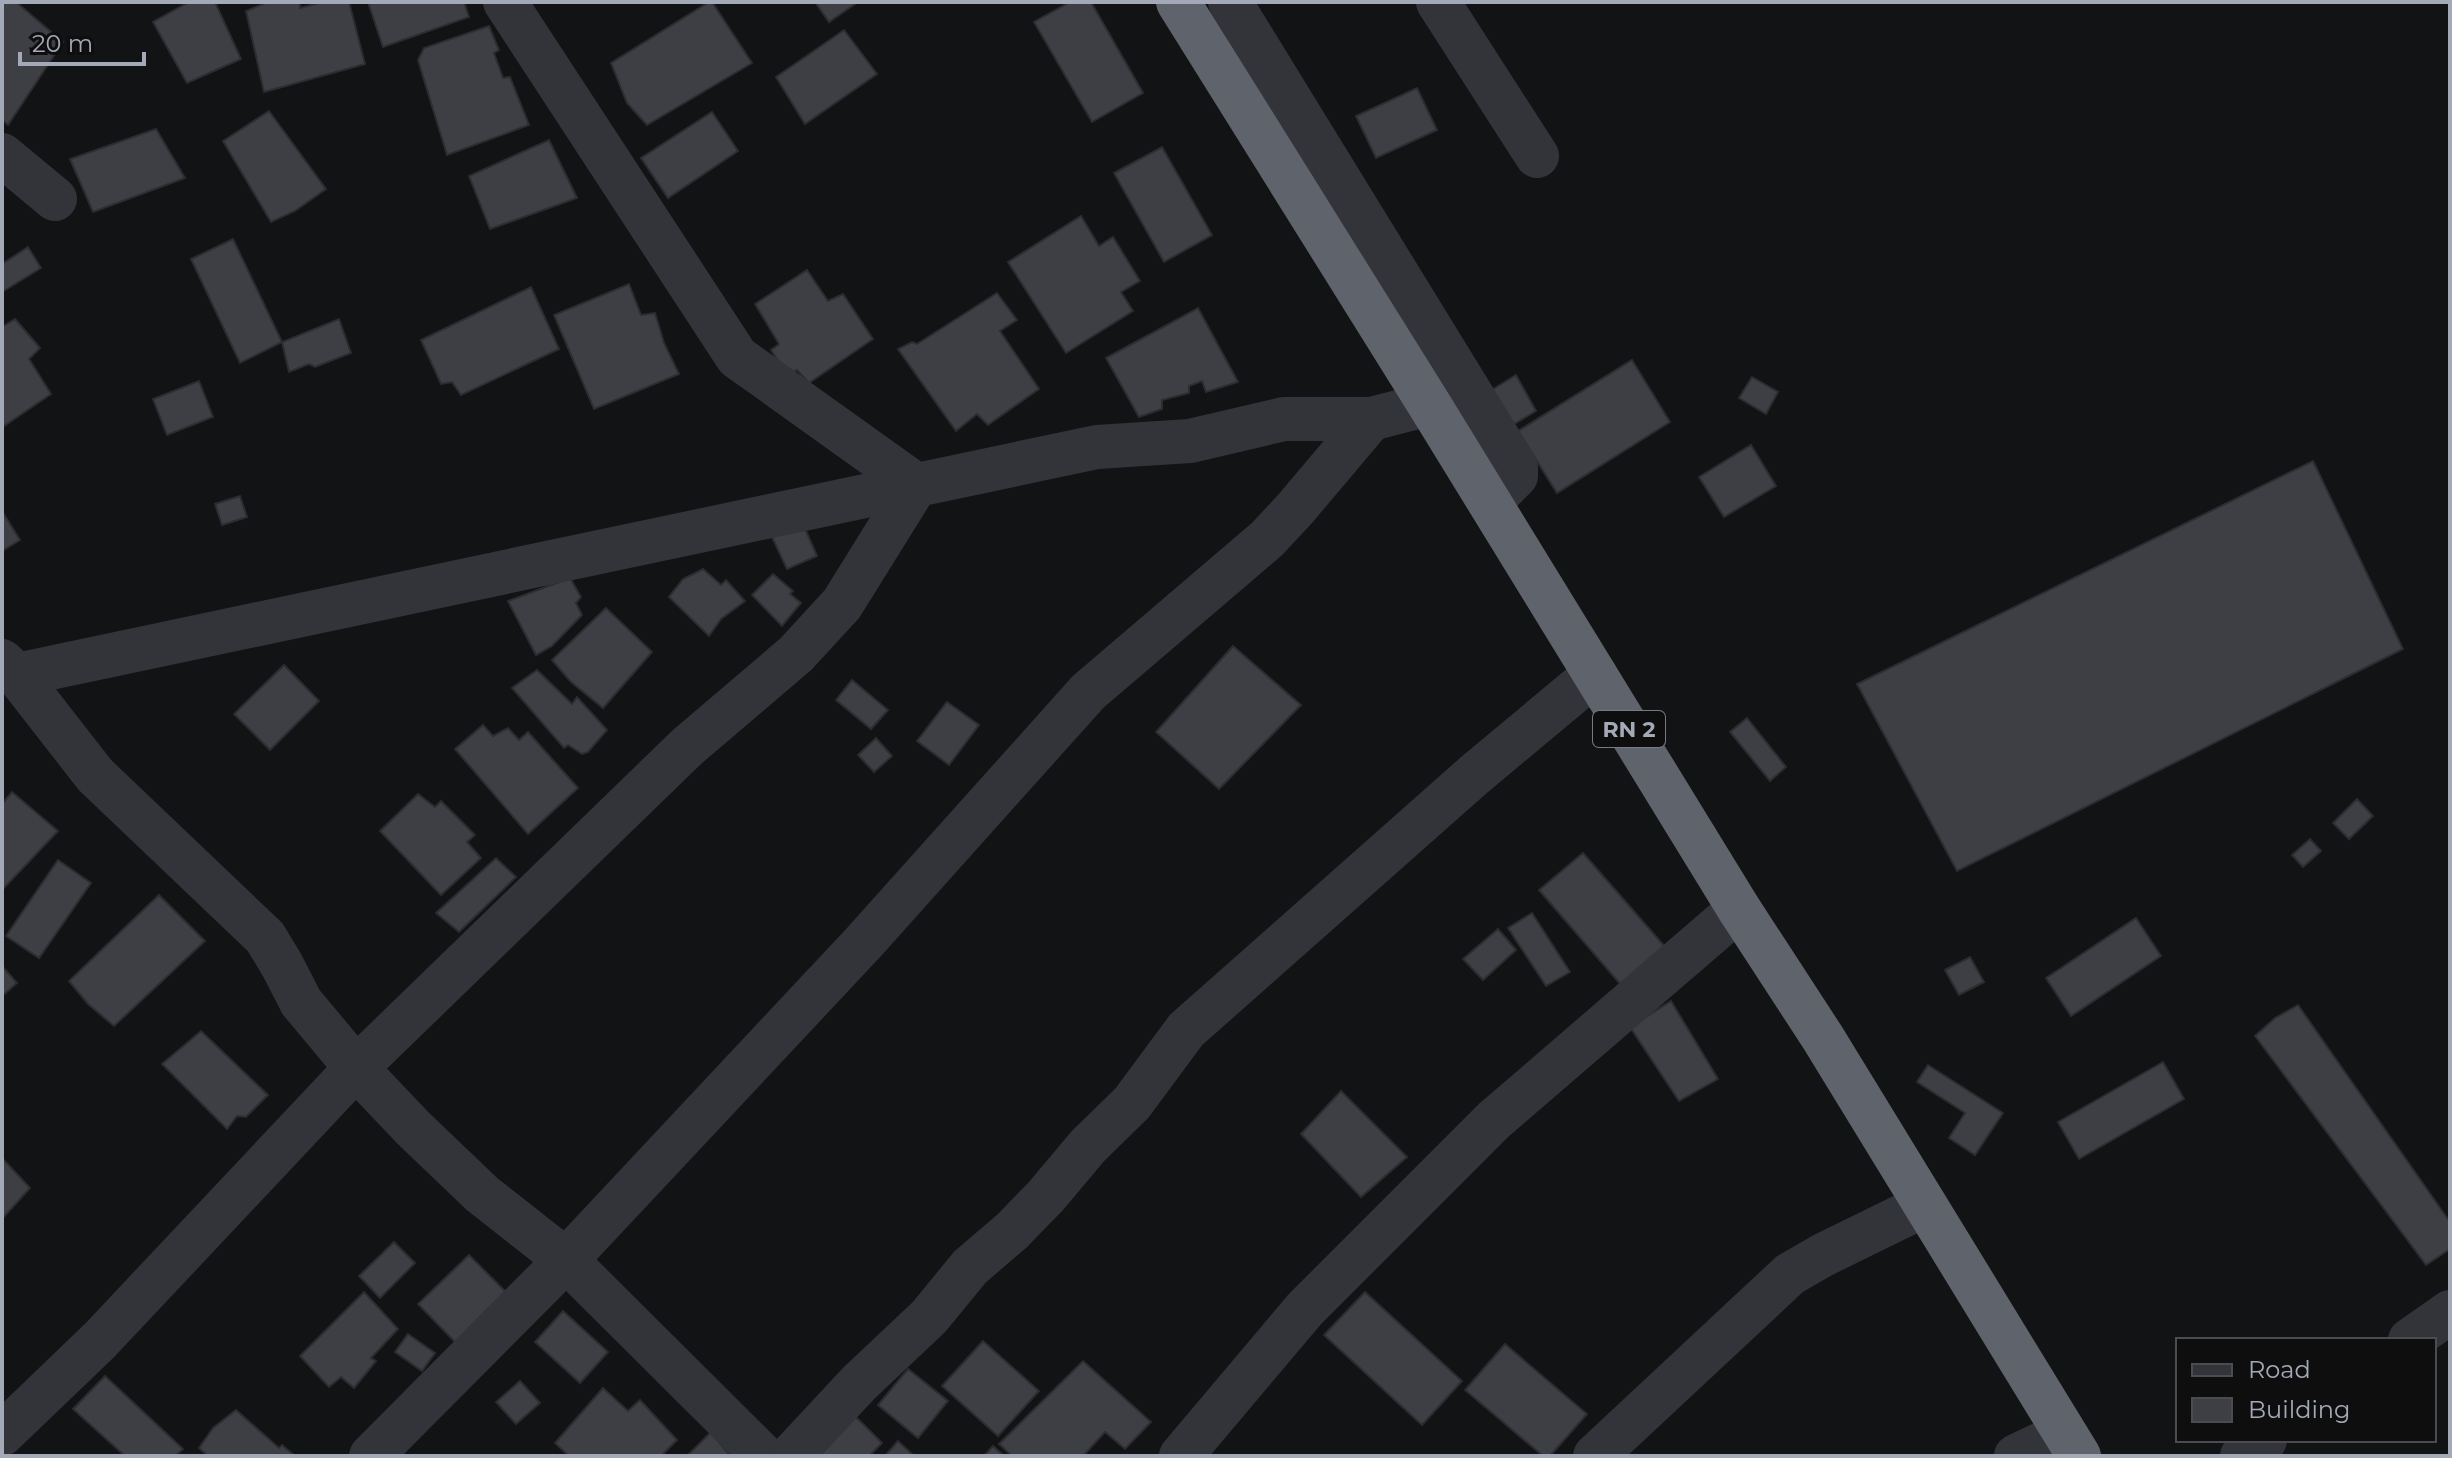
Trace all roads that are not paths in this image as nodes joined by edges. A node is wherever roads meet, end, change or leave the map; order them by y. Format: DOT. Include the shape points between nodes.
graph roads {
  1 [pos="505,2"];
  2 [pos="1178,2"];
  3 [pos="1230,2"];
  4 [pos="1438,2"];
  5 [pos="2,155"];
  6 [pos="1537,156"];
  7 [pos="55,199"];
  8 [pos="1429,404"];
  9 [pos="1371,419"];
  10 [pos="916,485"];
  11 [pos="1490,502"];
  12 [pos="9,668"];
  13 [pos="1595,674"];
  14 [pos="1739,909"];
  15 [pos="356,1068"];
  16 [pos="1925,1205"];
  17 [pos="566,1260"];
  18 [pos="2450,1312"];
  19 [pos="2413,1338"];
  20 [pos="2,1434"];
  21 [pos="2262,1442"];
  22 [pos="2071,1444"];
  23 [pos="371,1456"];
  24 [pos="763,1456"];
  25 [pos="791,1456"];
  26 [pos="1181,1456"];
  27 [pos="1595,1456"];
  28 [pos="2016,1456"];
  29 [pos="2242,1456"];
  1 -- 10 [label="street" via="737,357"];
  2 -- 8 [label="highway, RN 2"];
  3 -- 11 [label="street" via="1516,467 1516,476"];
  4 -- 6 [label="street"];
  5 -- 7 [label="street"];
  8 -- 9 [label="street"];
  8 -- 11 [label="highway, RN 2"];
  9 -- 10 [label="street" via="1284,419 1190,441 1097,447"];
  9 -- 17 [label="street" via="1267,539 1088,692 864,942"];
  10 -- 12 [label="street"];
  10 -- 15 [label="street" via="842,604 796,654 687,747"];
  11 -- 13 [label="highway, RN 2"];
  12 -- 15 [label="street" via="95,775 265,937 301,1002"];
  13 -- 14 [label="highway, RN 2"];
  13 -- 25 [label="street" via="1186,1030 1132,1103 1046,1196 970,1267 929,1317"];
  14 -- 16 [label="highway, RN 2"];
  14 -- 26 [label="street" via="1494,1120 1305,1309"];
  15 -- 17 [label="street" via="482,1194"];
  15 -- 20 [label="street" via="100,1340"];
  16 -- 22 [label="highway, RN 2"];
  16 -- 27 [label="street" via="1790,1274"];
  17 -- 23 [label="street"];
  17 -- 24 [label="street"];
  18 -- 19 [label="street"];
  21 -- 29 [label="street"];
  22 -- 28 [label="street"];
}
